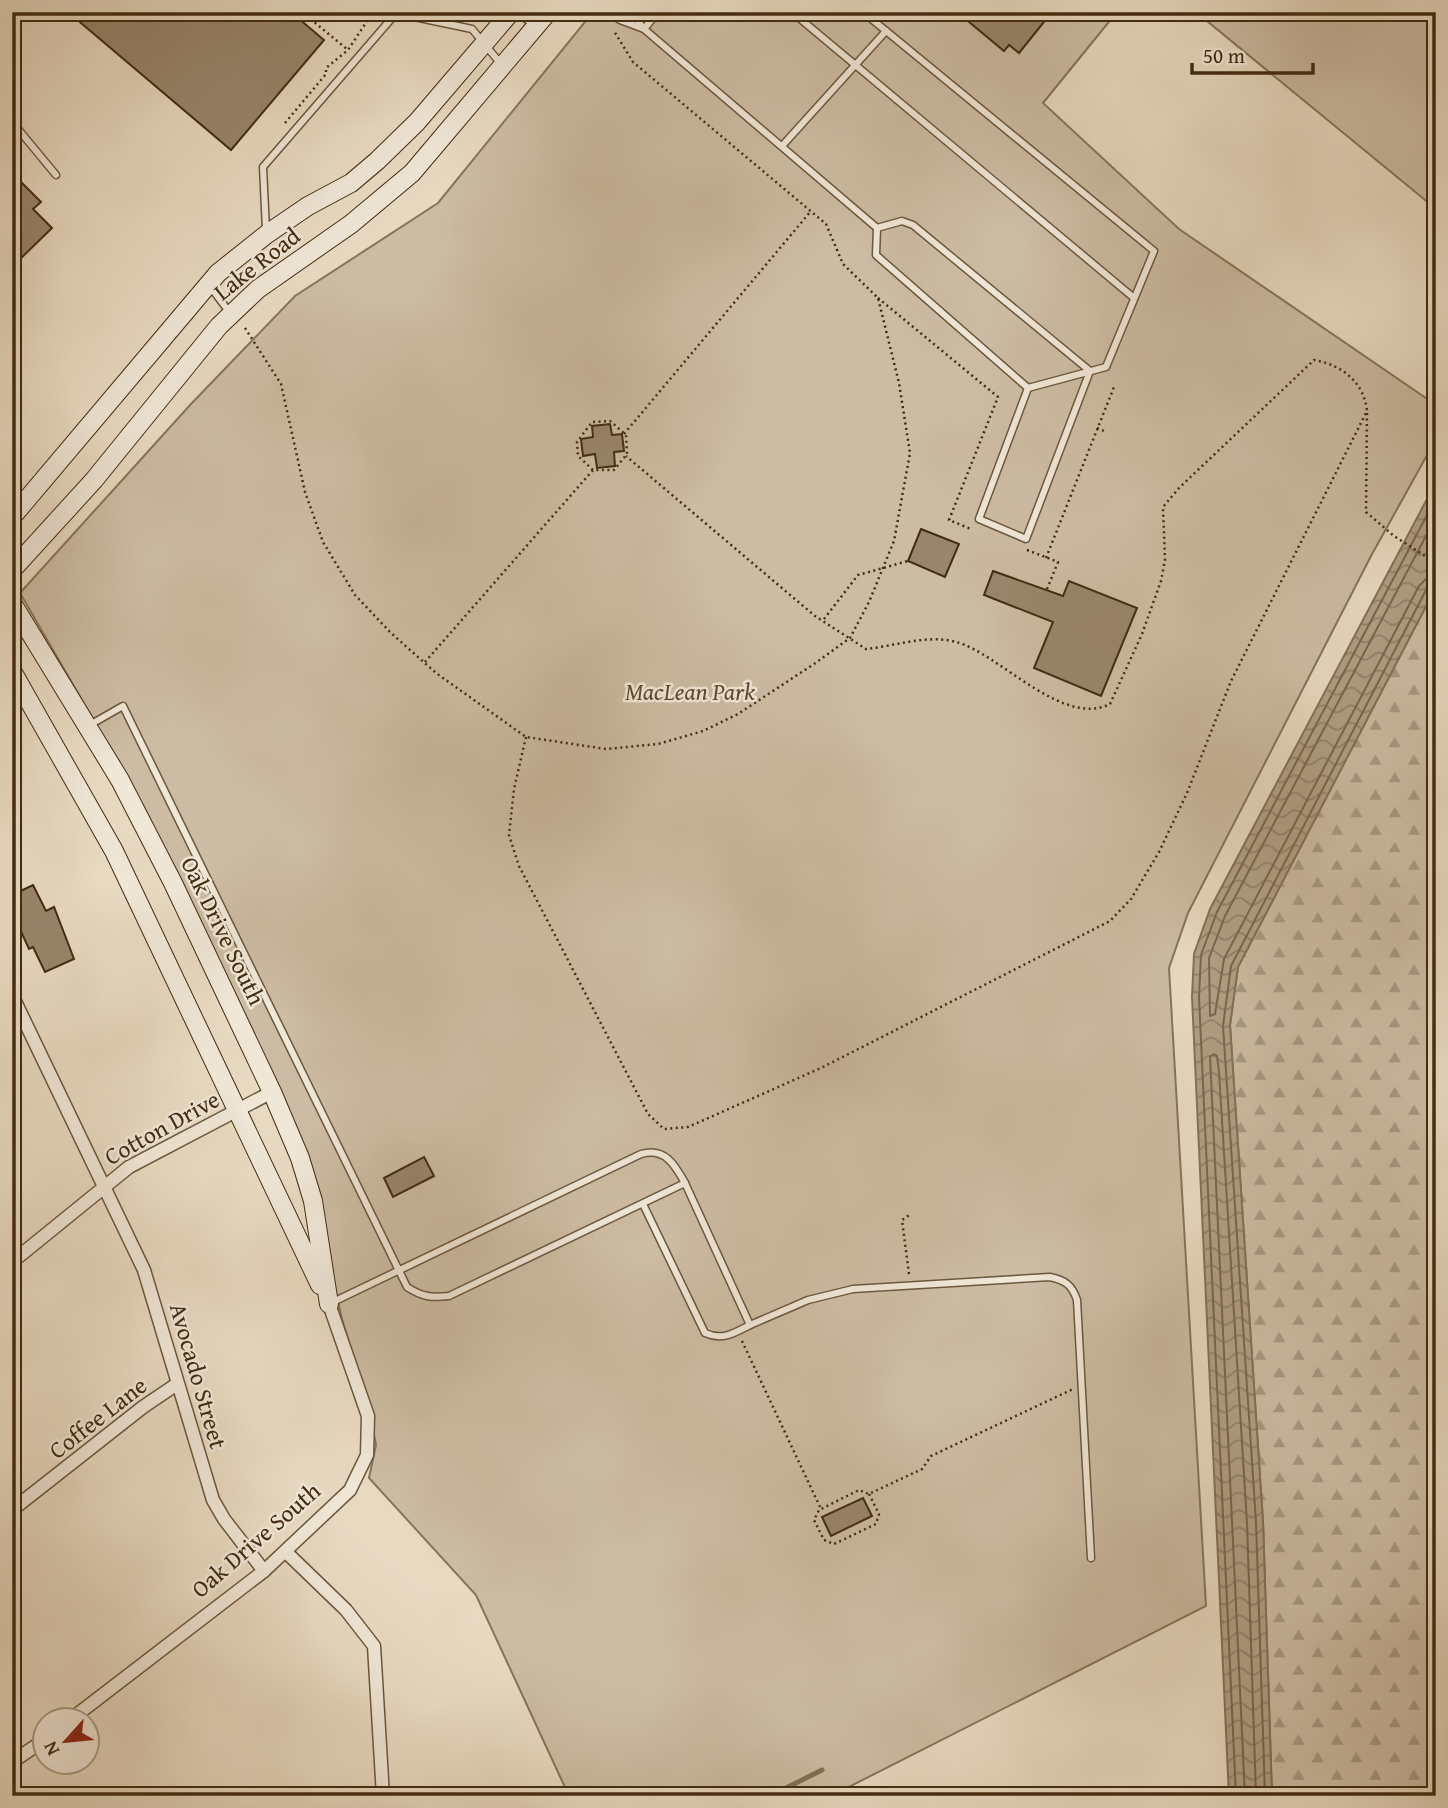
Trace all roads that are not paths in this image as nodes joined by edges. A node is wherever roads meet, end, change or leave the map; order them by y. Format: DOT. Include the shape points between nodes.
graph roads {
  1 [pos="511,12"];
  2 [pos="517,12"];
  3 [pos="548,12"];
  4 [pos="609,12"];
  5 [pos="631,12"];
  6 [pos="658,12"];
  7 [pos="792,12"];
  8 [pos="863,12"];
  9 [pos="535,27"];
  10 [pos="644,29"];
  11 [pos="886,32"];
  12 [pos="484,44"];
  13 [pos="855,65"];
  14 [pos="502,66"];
  15 [pos="14,129"];
  16 [pos="782,146"];
  17 [pos="56,175"];
  18 [pos="877,228"];
  19 [pos="267,234"];
  20 [pos="208,284"];
  21 [pos="1135,298"];
  22 [pos="231,314"];
  23 [pos="1090,371"];
  24 [pos="1028,388"];
  25 [pos="12,517"];
  26 [pos="12,570"];
  27 [pos="12,603"];
  28 [pos="12,671"];
  29 [pos="86,727"];
  30 [pos="12,995"];
  31 [pos="272,1092"];
  32 [pos="239,1109"];
  33 [pos="685,1183"];
  34 [pos="104,1185"];
  35 [pos="643,1204"];
  36 [pos="12,1262"];
  37 [pos="401,1272"];
  38 [pos="329,1304"];
  39 [pos="751,1325"];
  40 [pos="177,1384"];
  41 [pos="12,1510"];
  42 [pos="287,1553"];
  43 [pos="1091,1558"];
  44 [pos="264,1571"];
  45 [pos="88,1706"];
  46 [pos="32,1748"];
  47 [pos="12,1762"];
  48 [pos="383,1796"];
  1 -- 12 [label="street, Lake Road"];
  2 -- 9 [label="lane"];
  3 -- 9 [label="street, Lake Road"];
  4 -- 10 [label="lane"];
  5 -- 10 [label="lane"];
  6 -- 10 [label="lane"];
  7 -- 13 [label="lane"];
  8 -- 11 [label="lane"];
  9 -- 14 [label="street, Lake Road"];
  10 -- 16 [label="lane"];
  11 -- 13 [label="lane"];
  11 -- 21 [label="lane" via="1154,251"];
  12 -- 14 [label="lane"];
  12 -- 19 [label="street, Lake Road" via="377,162"];
  12 -- 19 [label="lane" via="472,29 405,15 391,18 263,167"];
  13 -- 16 [label="lane"];
  13 -- 21 [label="lane"];
  14 -- 22 [label="street, Lake Road" via="412,173"];
  15 -- 17 [label="lane"];
  16 -- 18 [label="lane"];
  18 -- 23 [label="lane" via="902,221 913,225"];
  18 -- 24 [label="lane" via="876,255"];
  19 -- 20 [label="street, Lake Road"];
  20 -- 22 [label="lane"];
  20 -- 25 [label="street, Lake Road"];
  21 -- 23 [label="lane" via="1106,367"];
  22 -- 26 [label="street, Lake Road" via="94,480"];
  23 -- 24 [label="lane"];
  23 -- 24 [label="lane" via="1026,539 979,519"];
  27 -- 29 [label="street, Oak Drive South"];
  28 -- 32 [label="street, Oak Drive South" via="114,851"];
  29 -- 31 [label="street, Oak Drive South" via="120,780 173,883"];
  29 -- 37 [label="lane" via="123,706"];
  30 -- 34 [label="street, Avocado Street"];
  31 -- 32 [label="street, Cotton Drive"];
  31 -- 38 [label="street, Oak Drive South" via="313,1201"];
  32 -- 34 [label="street, Cotton Drive"];
  32 -- 38 [label="street, Oak Drive South"];
  33 -- 35 [label="lane"];
  33 -- 37 [label="lane" via="672,1161 650,1152"];
  33 -- 39 [label="lane"];
  34 -- 36 [label="street, Cotton Drive"];
  34 -- 40 [label="street, Avocado Street" via="144,1270"];
  35 -- 37 [label="lane" via="449,1296 417,1294 407,1287"];
  35 -- 39 [label="lane" via="705,1333 716,1338"];
  37 -- 38 [label="lane"];
  38 -- 42 [label="street, Oak Drive South" via="368,1416 367,1455 350,1490"];
  39 -- 43 [label="lane" via="808,1300 853,1289 1050,1277 1063,1280 1077,1300"];
  40 -- 41 [label="street, Coffee Lane"];
  40 -- 44 [label="street, Avocado Street" via="214,1500"];
  42 -- 44 [label="street, Oak Drive South"];
  42 -- 48 [label="street" via="346,1610 374,1646"];
  44 -- 45 [label="street, Oak Drive South"];
  46 -- 47 [label="street"];
}
